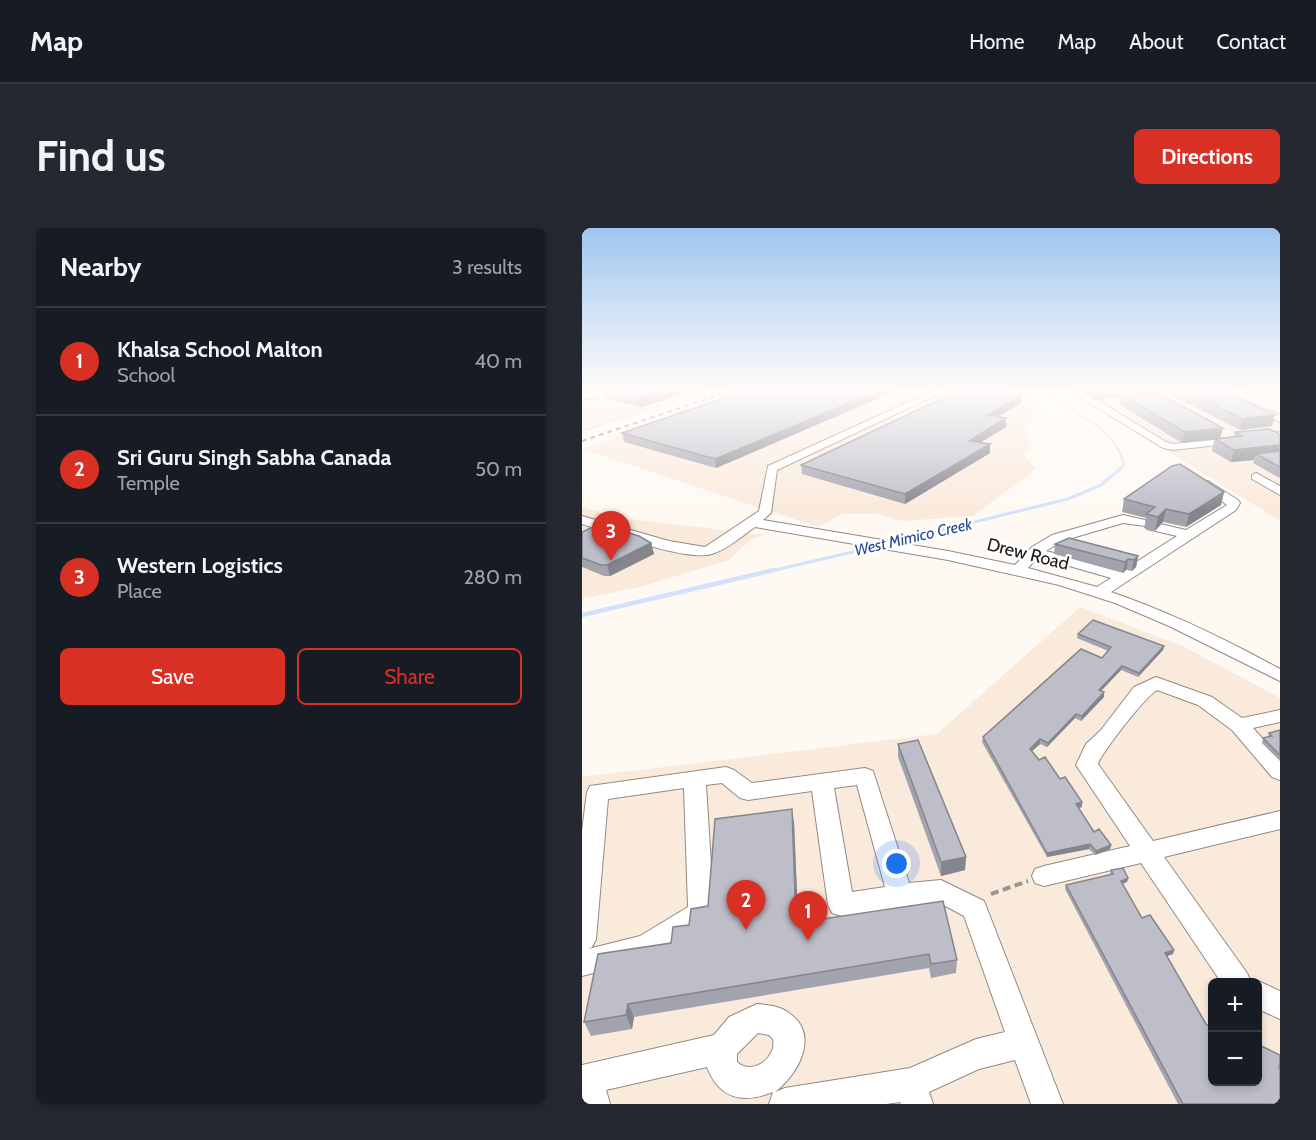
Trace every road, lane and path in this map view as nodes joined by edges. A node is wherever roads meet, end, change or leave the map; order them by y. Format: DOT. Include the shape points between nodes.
graph roads {
  1 [pos="855,430"];
  2 [pos="1138,430"];
  3 [pos="1223,430"];
  4 [pos="1277,437"];
  5 [pos="1240,439"];
  6 [pos="1256,477"];
  7 [pos="1194,478"];
  8 [pos="1279,490"];
  9 [pos="582,520"];
  10 [pos="751,522"];
  11 [pos="1188,535"];
  12 [pos="1053,540"];
  13 [pos="1075,546"];
  14 [pos="1035,552"];
  15 [pos="1119,558"];
  16 [pos="1142,564"];
  17 [pos="1018,570"];
  18 [pos="1122,576"];
  19 [pos="1098,593"];
  20 [pos="1280,676"];
  21 [pos="1280,716"];
  22 [pos="1239,725"];
  23 [pos="1280,772"];
  24 [pos="695,779"];
  25 [pos="822,782"];
  26 [pos="1280,820"];
  27 [pos="1145,852"];
  28 [pos="1044,876"];
  29 [pos="991,894"];
  30 [pos="900,895"];
  31 [pos="582,939"];
  32 [pos="582,963"];
  33 [pos="1233,978"];
  34 [pos="1262,997"];
  35 [pos="1280,1005"];
  36 [pos="1025,1043"];
  37 [pos="723,1048"];
  38 [pos="588,1086"];
  39 [pos="914,1094"];
  40 [pos="781,1095"];
  41 [pos="1047,1104"];
  1 -- 10 [label="street" via="772,468 765,513"];
  2 -- 5 [label="street" via="1173,447"];
  3 -- 5 [label="street"];
  4 -- 5 [label="street"];
  6 -- 8 [label="street"];
  7 -- 11 [label="street" via="1234,503"];
  9 -- 10 [label="street" via="705,552"];
  10 -- 17 [label="street, Drew Road"];
  11 -- 12 [label="street" via="1123,519"];
  11 -- 16 [label="street"];
  12 -- 13 [label="street"];
  12 -- 14 [label="street"];
  14 -- 17 [label="street"];
  14 -- 18 [label="street"];
  15 -- 16 [label="street"];
  16 -- 18 [label="street"];
  17 -- 19 [label="street, Drew Road"];
  18 -- 19 [label="street"];
  19 -- 20 [label="street, Drew Road" via="1220,642"];
  21 -- 22 [label="street"];
  22 -- 23 [label="street"];
  22 -- 27 [label="street" via="1205,701 1156,683 1141,691 1093,749 1088,765"];
  24 -- 25 [label="street" via="726,775 748,792"];
  24 -- 31 [label="street" via="598,792"];
  24 -- 32 [label="street" via="701,912 646,947"];
  25 -- 30 [label="street" via="865,776"];
  25 -- 30 [label="street" via="841,904"];
  26 -- 27 [label="street"];
  27 -- 28 [label="street"];
  27 -- 33 [label="street"];
  28 -- 29 [label="path"];
  30 -- 36 [label="street" via="941,891 975,909"];
  34 -- 35 [label="street"];
  36 -- 39 [label="street" via="976,1054"];
  36 -- 41 [label="street"];
  37 -- 38 [label="street"];
  37 -- 40 [label="street" via="724,1069 730,1078 738,1083 760,1084"];
  37 -- 40 [label="street" via="732,1033 746,1022 769,1018 778,1022 790,1038 790,1049 780,1071"];
  39 -- 40 [label="street"];
}
